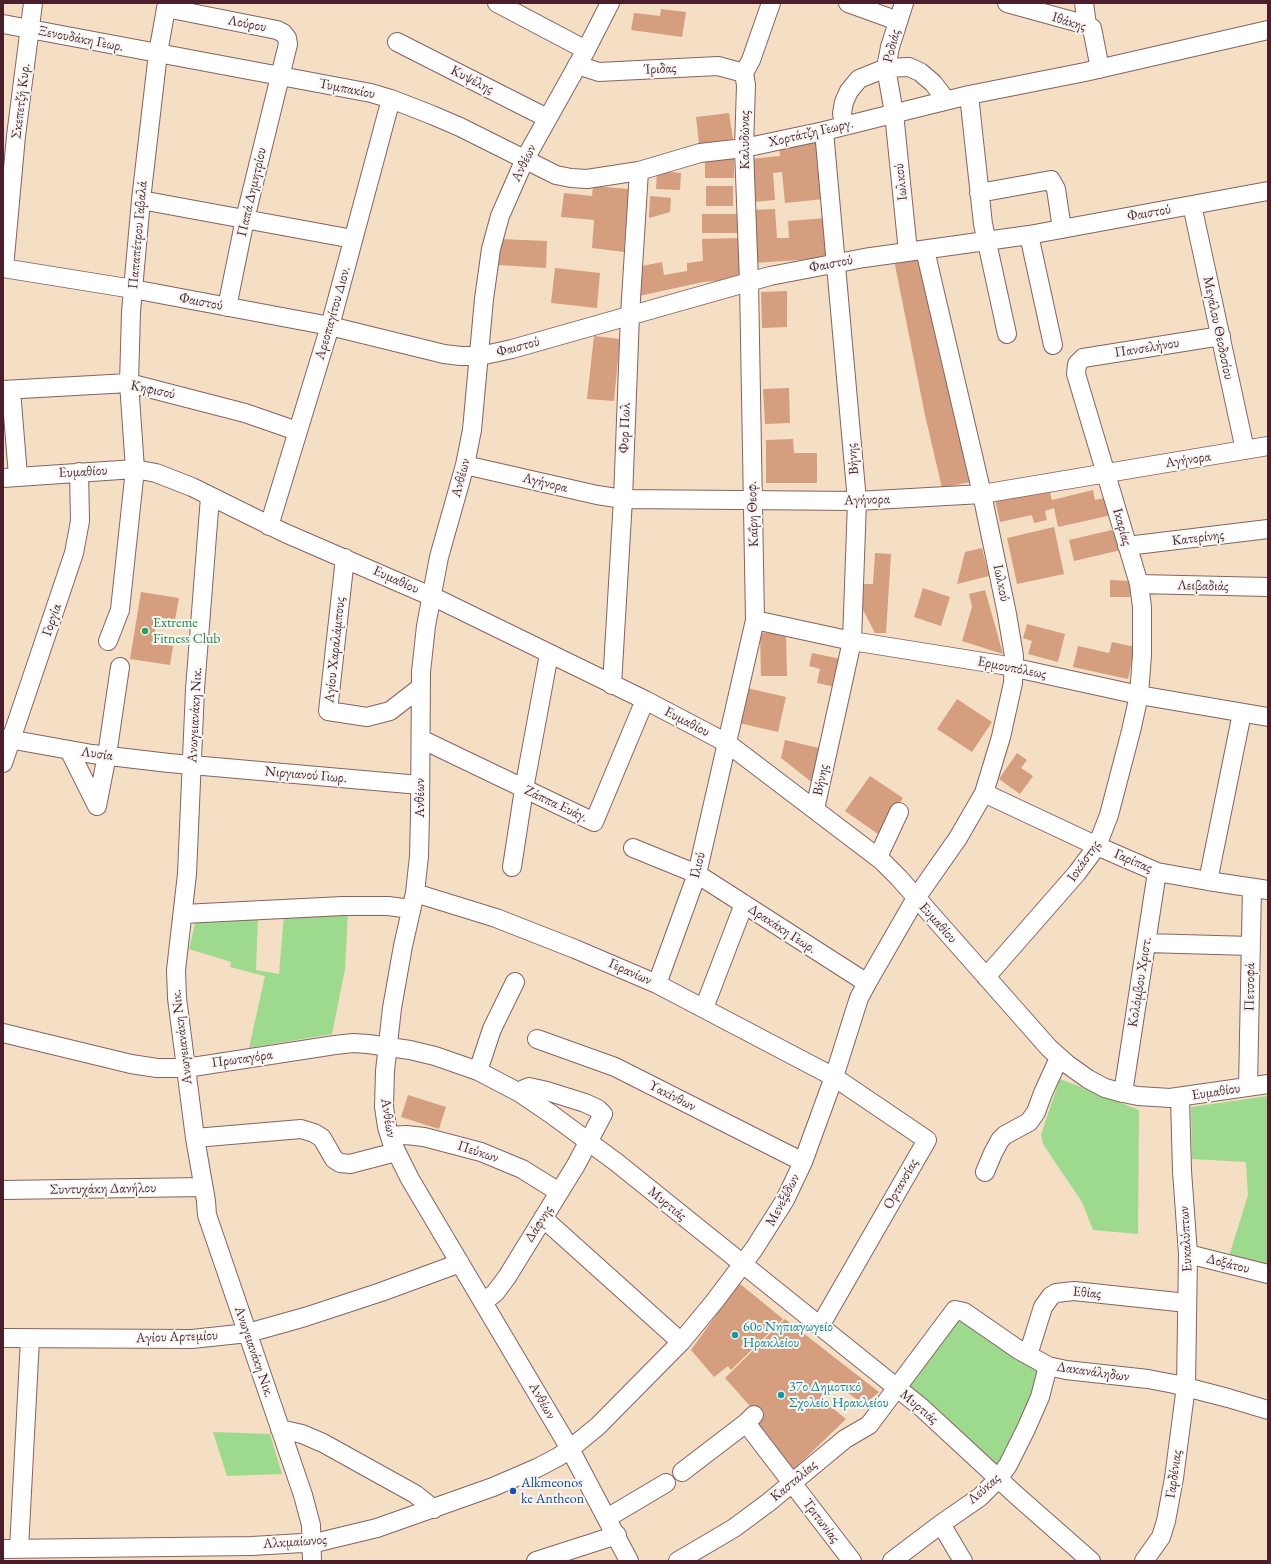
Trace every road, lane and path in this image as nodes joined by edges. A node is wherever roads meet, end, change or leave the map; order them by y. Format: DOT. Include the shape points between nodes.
graph roads {
  1 [pos="33,3"];
  2 [pos="497,3"];
  3 [pos="610,3"];
  4 [pos="771,3"];
  5 [pos="848,3"];
  6 [pos="904,3"];
  7 [pos="1007,3"];
  8 [pos="1084,3"];
  9 [pos="166,6"];
  10 [pos="898,21"];
  11 [pos="3,24"];
  12 [pos="1087,25"];
  13 [pos="30,29"];
  14 [pos="1268,30"];
  15 [pos="397,42"];
  16 [pos="586,50"];
  17 [pos="158,53"];
  18 [pos="577,65"];
  19 [pos="886,68"];
  20 [pos="1100,69"];
  21 [pos="744,73"];
  22 [pos="280,77"];
  23 [pos="969,94"];
  24 [pos="391,99"];
  25 [pos="946,100"];
  26 [pos="894,113"];
  27 [pos="547,118"];
  28 [pos="844,125"];
  29 [pos="824,131"];
  30 [pos="744,148"];
  31 [pos="525,159"];
  32 [pos="639,171"];
  33 [pos="1268,191"];
  34 [pos="979,193"];
  35 [pos="141,200"];
  36 [pos="1192,205"];
  37 [pos="245,220"];
  38 [pos="1062,228"];
  39 [pos="1029,234"];
  40 [pos="353,240"];
  41 [pos="986,241"];
  42 [pos="916,251"];
  43 [pos="836,263"];
  44 [pos="3,268"];
  45 [pos="748,282"];
  46 [pos="134,289"];
  47 [pos="227,307"];
  48 [pos="630,315"];
  49 [pos="330,326"];
  50 [pos="1007,334"];
  51 [pos="1221,336"];
  52 [pos="1053,344"];
  53 [pos="480,356"];
  54 [pos="1077,364"];
  55 [pos="129,383"];
  56 [pos="7,390"];
  57 [pos="297,430"];
  58 [pos="1268,446"];
  59 [pos="1245,450"];
  60 [pos="465,465"];
  61 [pos="135,469"];
  62 [pos="79,472"];
  63 [pos="1106,473"];
  64 [pos="11,477"];
  65 [pos="982,494"];
  66 [pos="210,497"];
  67 [pos="622,498"];
  68 [pos="752,499"];
  69 [pos="857,501"];
  70 [pos="269,526"];
  71 [pos="1268,529"];
  72 [pos="1127,546"];
  73 [pos="345,558"];
  74 [pos="1139,584"];
  75 [pos="1268,587"];
  76 [pos="431,596"];
  77 [pos="755,620"];
  78 [pos="108,641"];
  79 [pos="852,641"];
  80 [pos="549,654"];
  81 [pos="120,667"];
  82 [pos="1015,667"];
  83 [pos="612,685"];
  84 [pos="421,686"];
  85 [pos="1139,694"];
  86 [pos="645,700"];
  87 [pos="1242,713"];
  88 [pos="1268,717"];
  89 [pos="7,739"];
  90 [pos="421,739"];
  91 [pos="727,743"];
  92 [pos="69,750"];
  93 [pos="107,756"];
  94 [pos="3,764"];
  95 [pos="192,765"];
  96 [pos="420,785"];
  97 [pos="524,789"];
  98 [pos="984,793"];
  99 [pos="815,809"];
  100 [pos="899,812"];
  101 [pos="1097,846"];
  102 [pos="633,848"];
  103 [pos="878,857"];
  104 [pos="512,867"];
  105 [pos="1157,872"];
  106 [pos="697,874"];
  107 [pos="1208,881"];
  108 [pos="1260,889"];
  109 [pos="916,898"];
  110 [pos="413,901"];
  111 [pos="744,904"];
  112 [pos="183,914"];
  113 [pos="1146,943"];
  114 [pos="1251,946"];
  115 [pos="986,977"];
  116 [pos="515,982"];
  117 [pos="867,983"];
  118 [pos="657,984"];
  119 [pos="704,1008"];
  120 [pos="3,1033"];
  121 [pos="537,1039"];
  122 [pos="388,1046"];
  123 [pos="1060,1058"];
  124 [pos="186,1068"];
  125 [pos="478,1071"];
  126 [pos="834,1077"];
  127 [pos="1268,1084"];
  128 [pos="1248,1087"];
  129 [pos="520,1093"];
  130 [pos="1123,1093"];
  131 [pos="1180,1098"];
  132 [pos="195,1138"];
  133 [pos="589,1142"];
  134 [pos="393,1144"];
  135 [pos="803,1162"];
  136 [pos="985,1172"];
  137 [pos="203,1188"];
  138 [pos="3,1190"];
  139 [pos="559,1192"];
  140 [pos="543,1218"];
  141 [pos="1188,1254"];
  142 [pos="460,1263"];
  143 [pos="742,1265"];
  144 [pos="1268,1274"];
  145 [pos="483,1302"];
  146 [pos="1187,1303"];
  147 [pos="820,1326"];
  148 [pos="248,1333"];
  149 [pos="3,1338"];
  150 [pos="30,1339"];
  151 [pos="681,1342"];
  152 [pos="1028,1355"];
  153 [pos="1048,1366"];
  154 [pos="1186,1384"];
  155 [pos="896,1388"];
  156 [pos="1268,1410"];
  157 [pos="280,1429"];
  158 [pos="570,1449"];
  159 [pos="682,1472"];
  160 [pos="998,1479"];
  161 [pos="666,1483"];
  162 [pos="792,1483"];
  163 [pos="434,1509"];
  164 [pos="607,1518"];
  165 [pos="941,1524"];
  166 [pos="617,1536"];
  167 [pos="312,1543"];
  168 [pos="11,1549"];
  169 [pos="132,1554"];
  170 [pos="312,1561"];
  171 [pos="536,1561"];
  172 [pos="629,1561"];
  173 [pos="678,1561"];
  174 [pos="852,1561"];
  175 [pos="892,1561"];
  176 [pos="963,1561"];
  177 [pos="1092,1561"];
  178 [pos="1144,1561"];
  1 -- 13 [label="street, Σκεπετζή Κυρ."];
  2 -- 16 [label="street"];
  3 -- 16 [label="street, Ανθέων"];
  4 -- 21 [label="street"];
  5 -- 10 [label="street"];
  6 -- 10 [label="street, Ροδιάς"];
  7 -- 12 [label="street, Ιθάκης"];
  8 -- 12 [label="street"];
  9 -- 17 [label="street, Παπαπέτρου Γαβαλά"];
  9 -- 22 [label="street, Λούρου" via="283,33 288,44"];
  10 -- 19 [label="street, Ροδιάς"];
  11 -- 13 [label="street, Ξενουδάκη Γεωρ."];
  12 -- 20 [label="street, Ιθάκης" via="1092,28"];
  13 -- 17 [label="street, Ξενουδάκη Γεωρ."];
  13 -- 44 [label="street, Σκεπετζή Κυρ."];
  14 -- 20 [label="street, Χορτάτζη Γεωργ."];
  15 -- 27 [label="street, Κυψέλης"];
  16 -- 18 [label="street, Ανθέων"];
  17 -- 22 [label="street, Τυμπακίου"];
  17 -- 35 [label="street, Παπαπέτρου Γαβαλά"];
  18 -- 21 [label="street, Ίριδας" via="599,72 718,66"];
  18 -- 27 [label="street, Ανθέων"];
  19 -- 25 [label="street" via="909,67 920,72 933,82"];
  19 -- 26 [label="street, Ροδιάς"];
  19 -- 28 [label="street" via="859,79 849,91 842,113"];
  20 -- 23 [label="street, Χορτάτζη Γεωργ."];
  21 -- 30 [label="street, Καλυδώνας"];
  22 -- 24 [label="street, Τυμπακίου"];
  22 -- 37 [label="street, Παπά Δημητρίου"];
  23 -- 25 [label="street, Χορτάτζη Γεωργ."];
  23 -- 34 [label="street"];
  24 -- 31 [label="street, Τυμπακίου" via="432,114"];
  24 -- 40 [label="street, Αρεοπαγίτου Διον."];
  25 -- 26 [label="street, Χορτάτζη Γεωργ."];
  26 -- 28 [label="street, Χορτάτζη Γεωργ."];
  26 -- 42 [label="street, Ιωλκού"];
  27 -- 31 [label="street, Ανθέων"];
  28 -- 29 [label="street, Χορτάτζη Γεωργ."];
  29 -- 30 [label="street, Χορτάτζη Γεωργ."];
  29 -- 43 [label="street, Βήνης"];
  30 -- 32 [label="street, Χορτάτζη Γεωργ." via="700,153"];
  30 -- 45 [label="street, Καλυδώνας"];
  31 -- 32 [label="street, Χορτάτζη Γεωργ." via="556,175 571,178 587,179"];
  31 -- 53 [label="street, Ανθέων" via="493,236 487,266"];
  32 -- 48 [label="street, Φορ Πωλ"];
  33 -- 36 [label="street, Φαιστού"];
  34 -- 38 [label="street" via="1051,180 1056,189"];
  34 -- 41 [label="street"];
  35 -- 37 [label="street"];
  35 -- 46 [label="street, Παπαπέτρου Γαβαλά"];
  36 -- 38 [label="street, Φαιστού"];
  36 -- 51 [label="street, Μεγάλου Θεοδοσίου"];
  37 -- 40 [label="street"];
  37 -- 47 [label="street, Παπά Δημητρίου"];
  38 -- 39 [label="street, Φαιστού"];
  39 -- 41 [label="street, Φαιστού"];
  39 -- 52 [label="street"];
  40 -- 49 [label="street, Αρεοπαγίτου Διον."];
  41 -- 42 [label="street, Φαιστού"];
  41 -- 50 [label="street"];
  42 -- 43 [label="street, Φαιστού"];
  42 -- 65 [label="street, Ιωλκού"];
  43 -- 45 [label="street, Φαιστού"];
  43 -- 69 [label="street, Βήνης"];
  44 -- 46 [label="street, Φαιστού"];
  45 -- 48 [label="street, Φαιστού"];
  45 -- 68 [label="street, Καΐρη Θεοφ."];
  46 -- 47 [label="street, Φαιστού"];
  46 -- 55 [label="street, Παπαπέτρου Γαβαλά"];
  47 -- 49 [label="street, Φαιστού"];
  48 -- 53 [label="street, Φαιστού"];
  48 -- 67 [label="street, Φορ Πωλ"];
  49 -- 53 [label="street, Φαιστού" via="444,354"];
  49 -- 57 [label="street, Αρεοπαγίτου Διον."];
  51 -- 54 [label="street, Πανσελήνου" via="1083,358"];
  51 -- 59 [label="street, Μεγάλου Θεοδοσίου"];
  53 -- 60 [label="street, Ανθέων" via="472,430"];
  54 -- 63 [label="street, Ικαρίας" via="1076,374"];
  55 -- 56 [label="street, Κηφισού"];
  55 -- 57 [label="street, Κηφισού" via="245,413"];
  55 -- 61 [label="street, Παπαπέτρου Γαβαλά"];
  56 -- 64 [label="street, Ευμαθίου"];
  57 -- 70 [label="street, Αρεοπαγίτου Διον."];
  58 -- 59 [label="street, Αγήνορα"];
  59 -- 63 [label="street, Αγήνορα"];
  60 -- 67 [label="street, Αγήνορα" via="597,495"];
  60 -- 76 [label="street, Ανθέων" via="439,557"];
  61 -- 62 [label="street, Ευμαθίου"];
  61 -- 66 [label="street, Ευμαθίου" via="166,476"];
  61 -- 78 [label="street, Παπαπέτρου Γαβαλά" via="120,610"];
  62 -- 64 [label="street, Ευμαθίου"];
  62 -- 89 [label="street, Γοργία" via="80,515 74,553"];
  63 -- 65 [label="street, Αγήνορα"];
  63 -- 72 [label="street, Ικαρίας"];
  65 -- 69 [label="street, Αγήνορα"];
  65 -- 82 [label="street, Ιωλκού" via="1007,614"];
  66 -- 70 [label="street, Ευμαθίου"];
  66 -- 95 [label="street, Ανωγειανάκη Νικ." via="195,689"];
  67 -- 68 [label="street, Αγήνορα"];
  67 -- 83 [label="street, Φορ Πωλ"];
  68 -- 69 [label="street, Αγήνορα"];
  68 -- 77 [label="street, Καΐρη Θεοφ."];
  69 -- 79 [label="street, Βήνης"];
  70 -- 73 [label="street, Ευμαθίου"];
  71 -- 72 [label="street, Κατερίνης"];
  72 -- 74 [label="street, Ικαρίας"];
  73 -- 76 [label="street, Ευμαθίου"];
  73 -- 84 [label="street, Αγίου Χαραλάμπους" via="328,711 367,717 390,711"];
  74 -- 75 [label="street, Λειβαδιάς"];
  74 -- 85 [label="street, Ικαρίας" via="1142,607 1142,655"];
  76 -- 80 [label="street, Ευμαθίου"];
  76 -- 84 [label="street, Ανθέων"];
  77 -- 79 [label="street, Ερμουπόλεως"];
  77 -- 91 [label="street, Καΐρη Θεοφ."];
  79 -- 82 [label="street, Ερμουπόλεως"];
  79 -- 99 [label="street, Βήνης"];
  80 -- 83 [label="street, Ευμαθίου"];
  80 -- 97 [label="street"];
  81 -- 93 [label="street"];
  82 -- 85 [label="street, Ερμουπόλεως"];
  82 -- 98 [label="street, Ιωλκού" via="1010,701"];
  83 -- 86 [label="street, Ευμαθίου"];
  84 -- 90 [label="street, Ανθέων"];
  85 -- 87 [label="street, Ερμουπόλεως"];
  85 -- 101 [label="street, Ιοκάστης" via="1109,815"];
  86 -- 91 [label="street, Ευμαθίου"];
  86 -- 97 [label="street, Ζάππα Ευάγ." via="594,822"];
  87 -- 88 [label="street, Ερμουπόλεως"];
  87 -- 107 [label="street"];
  89 -- 92 [label="street, Λυσία"];
  89 -- 94 [label="street, Γοργία"];
  90 -- 96 [label="street, Ανθέων"];
  90 -- 97 [label="street, Ζάππα Ευάγ."];
  91 -- 99 [label="street, Ευμαθίου"];
  91 -- 106 [label="street, Ιλιού"];
  92 -- 93 [label="street, Λυσία"];
  92 -- 93 [label="street" via="97,806"];
  93 -- 95 [label="street, Λυσία"];
  95 -- 96 [label="street, Νιργιανού Γιωρ."];
  95 -- 112 [label="street, Ανωγειανάκη Νικ."];
  96 -- 110 [label="street, Ανθέων" via="420,837"];
  97 -- 104 [label="street"];
  98 -- 101 [label="street, Γαρίπας"];
  98 -- 109 [label="street, Ιωλκού" via="958,838"];
  99 -- 103 [label="street, Ευμαθίου"];
  100 -- 103 [label="street"];
  101 -- 105 [label="street, Γαρίπας"];
  101 -- 115 [label="street, Ιοκάστης" via="1077,874"];
  102 -- 106 [label="street, Δρακάκη Γεωρ."];
  103 -- 109 [label="street, Ευμαθίου"];
  105 -- 107 [label="street, Γαρίπας"];
  105 -- 113 [label="street, Κολόμβου Χριστ."];
  106 -- 111 [label="street, Δρακάκη Γεωρ."];
  106 -- 118 [label="street, Ιλιού"];
  107 -- 108 [label="street, Γαρίπας"];
  108 -- 114 [label="street, Πετσοφά"];
  109 -- 115 [label="street, Ευμαθίου"];
  109 -- 117 [label="street, Μενεξέδων"];
  110 -- 112 [label="street, Γερανίων" via="388,906"];
  110 -- 118 [label="street, Γερανίων" via="496,918"];
  110 -- 122 [label="street, Ανθέων" via="397,976"];
  111 -- 117 [label="street, Δρακάκη Γεωρ."];
  111 -- 119 [label="street"];
  112 -- 124 [label="street, Ανωγειανάκη Νικ." via="176,984"];
  113 -- 114 [label="street"];
  113 -- 130 [label="street, Κολόμβου Χριστ."];
  114 -- 128 [label="street, Πετσοφά"];
  115 -- 123 [label="street, Ευμαθίου"];
  116 -- 125 [label="street" via="492,1029"];
  117 -- 126 [label="street, Μενεξέδων" via="859,998"];
  118 -- 119 [label="street, Γερανίων"];
  119 -- 126 [label="street, Γερανίων"];
  120 -- 124 [label="street, Πρωταγόρα" via="131,1064 157,1068"];
  121 -- 135 [label="street, Υακίνθων" via="615,1067"];
  122 -- 124 [label="street, Πρωταγόρα" via="336,1045"];
  122 -- 125 [label="street, Μυρτιάς" via="435,1056"];
  122 -- 134 [label="street, Ανθέων" via="384,1107"];
  123 -- 130 [label="street, Ευμαθίου" via="1088,1079 1105,1088"];
  123 -- 136 [label="street" via="1036,1112 1029,1122 1000,1140"];
  124 -- 132 [label="street, Ανωγειανάκη Νικ."];
  125 -- 129 [label="street, Μυρτιάς"];
  126 -- 135 [label="street, Μενεξέδων"];
  126 -- 147 [label="street, Ορτανσίας" via="927,1140"];
  127 -- 128 [label="street, Ευμαθίου"];
  128 -- 131 [label="street, Ευμαθίου"];
  129 -- 133 [label="street, Μυρτιάς"];
  129 -- 133 [label="street" via="527,1087 537,1088 598,1109 603,1114"];
  130 -- 131 [label="street, Ευμαθίου" via="1157,1098"];
  131 -- 141 [label="street, Ευκαλύπτων"];
  132 -- 134 [label="street, Πεύκων" via="301,1129 314,1132 322,1138 334,1159 340,1164 350,1164"];
  132 -- 137 [label="street, Ανωγειανάκη Νικ."];
  133 -- 139 [label="street, Δάφνης"];
  133 -- 143 [label="street, Μυρτιάς"];
  134 -- 139 [label="street, Πεύκων" via="406,1135 424,1137 481,1152 522,1169"];
  134 -- 142 [label="street, Ανθέων" via="417,1192"];
  135 -- 143 [label="street, Μενεξέδων" via="777,1214"];
  137 -- 138 [label="street, Συντυχάκη Δανήλου"];
  137 -- 148 [label="street, Ανωγειανάκη Νικ." via="207,1215"];
  139 -- 140 [label="street, Δάφνης"];
  140 -- 145 [label="street, Δάφνης" via="495,1293"];
  140 -- 151 [label="street"];
  141 -- 144 [label="street, Δοξάτου"];
  141 -- 146 [label="street, Ευκαλύπτων"];
  142 -- 145 [label="street, Ανθέων"];
  142 -- 148 [label="street, Αγίου Αρτεμίου" via="381,1292"];
  143 -- 147 [label="street, Μυρτιάς"];
  143 -- 151 [label="street, Μενεξέδων"];
  145 -- 158 [label="street, Ανθέων"];
  146 -- 152 [label="street, Εθίας" via="1074,1291 1056,1293 1043,1307"];
  146 -- 154 [label="street, Ευκαλύπτων"];
  147 -- 155 [label="street, Μυρτιάς"];
  148 -- 150 [label="street, Αγίου Αρτεμίου" via="192,1338"];
  148 -- 157 [label="street, Ανωγειανάκη Νικ."];
  149 -- 150 [label="street, Αγίου Αρτεμίου"];
  150 -- 168 [label="street"];
  151 -- 158 [label="street, Μενεξέδων" via="603,1421"];
  152 -- 153 [label="street, Δακανάληδων"];
  152 -- 155 [label="street, Δακανάληδων" via="961,1310 955,1310"];
  153 -- 154 [label="street, Δακανάληδων"];
  153 -- 160 [label="street, Λεύκας" via="1040,1397"];
  154 -- 156 [label="street, Δακανάληδων"];
  154 -- 178 [label="street, Γαρδένιας" via="1166,1521 1159,1540"];
  155 -- 160 [label="street, Μυρτιάς" via="940,1424"];
  155 -- 162 [label="street, Κασταλίας" via="870,1425 845,1439"];
  157 -- 163 [label="street" via="302,1434 323,1443 415,1494"];
  157 -- 167 [label="street, Ανωγειανάκη Νικ." via="308,1511"];
  158 -- 163 [label="street, Αλκμαίωνος" via="547,1463 511,1479"];
  158 -- 164 [label="street, Ανθέων"];
  159 -- 162 [label="street, Τριτωνίας" via="750,1419"];
  160 -- 165 [label="street, Λεύκας" via="980,1497"];
  160 -- 177 [label="street, Μυρτιάς"];
  161 -- 164 [label="street"];
  162 -- 173 [label="street, Κασταλίας" via="734,1528"];
  162 -- 174 [label="street, Τριτωνίας"];
  163 -- 167 [label="street, Αλκμαίωνος" via="343,1538"];
  164 -- 166 [label="street, Ανθέων"];
  165 -- 175 [label="street, Λεύκας"];
  165 -- 176 [label="street"];
  166 -- 171 [label="street"];
  166 -- 172 [label="street, Ανθέων"];
  167 -- 169 [label="street, Αλκμαίωνος"];
  167 -- 170 [label="street, Ανωγειανάκη Νικ."];
  168 -- 169 [label="street, Αλκμαίωνος"];
}
